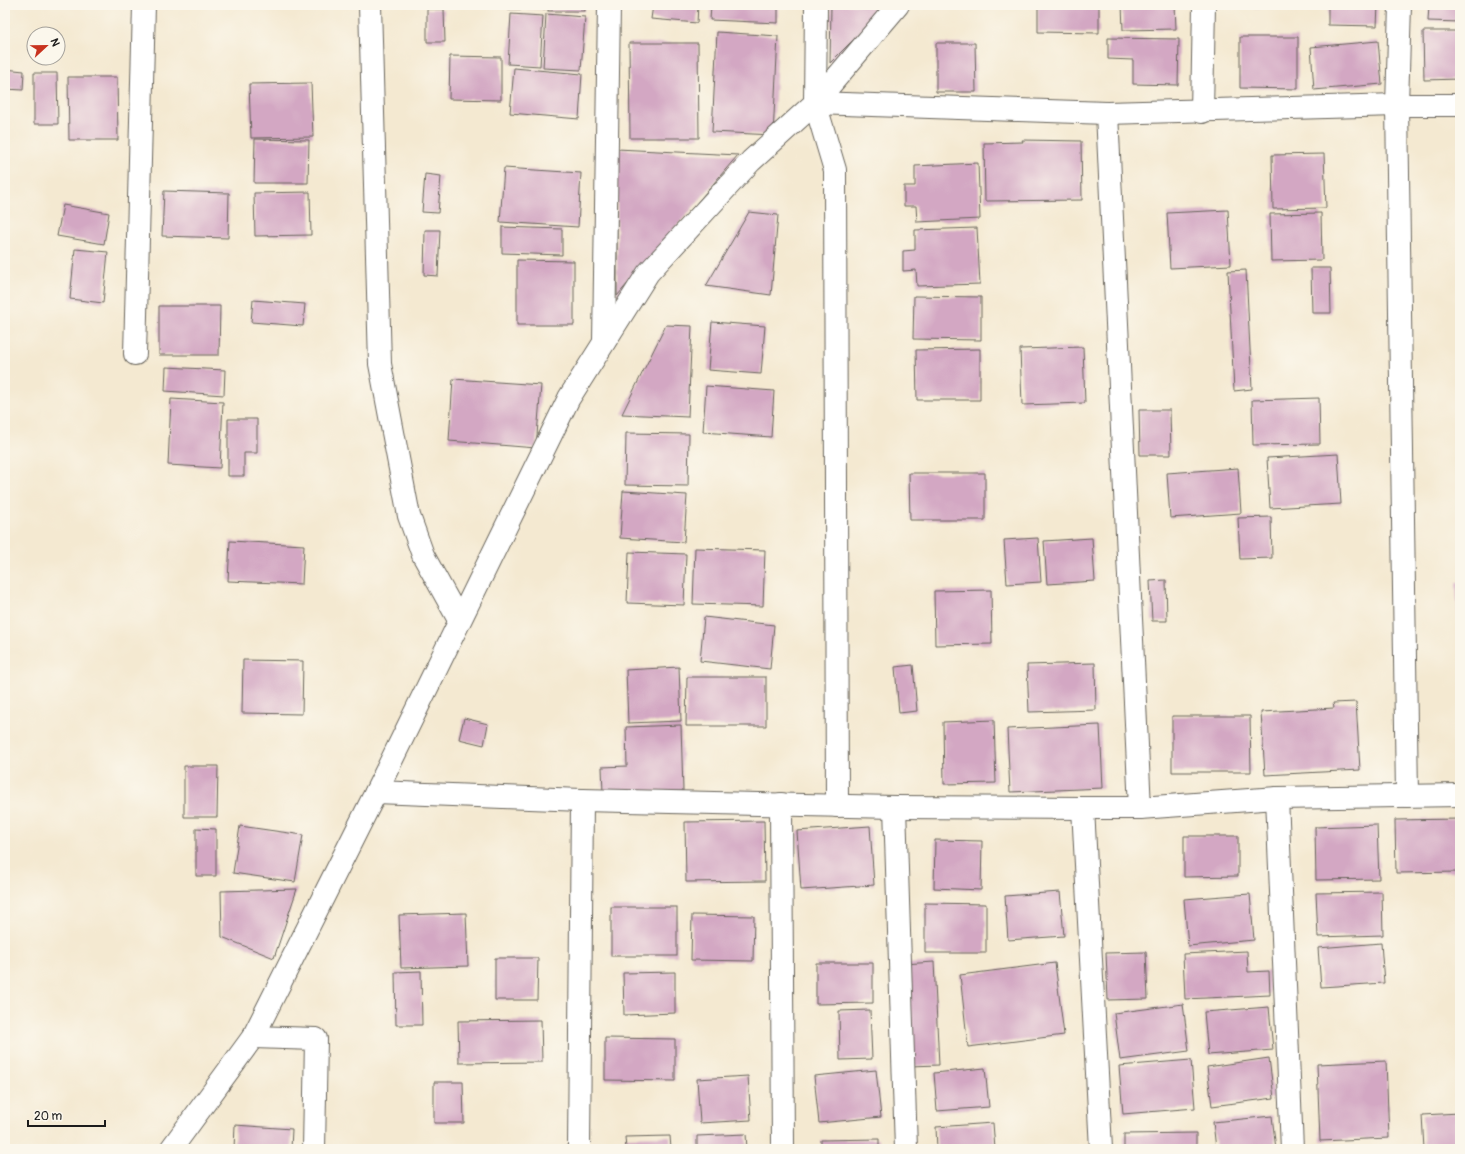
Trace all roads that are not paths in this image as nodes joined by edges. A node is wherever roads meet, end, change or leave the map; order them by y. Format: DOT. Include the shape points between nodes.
graph roads {
  1 [pos="144,5"];
  2 [pos="370,5"];
  3 [pos="609,5"];
  4 [pos="816,5"];
  5 [pos="898,5"];
  6 [pos="1204,5"];
  7 [pos="1400,5"];
  8 [pos="815,103"];
  9 [pos="1397,105"];
  10 [pos="1460,106"];
  11 [pos="1202,112"];
  12 [pos="1107,113"];
  13 [pos="604,342"];
  14 [pos="135,354"];
  15 [pos="459,620"];
  16 [pos="376,792"];
  17 [pos="1460,795"];
  18 [pos="1407,796"];
  19 [pos="1277,798"];
  20 [pos="582,800"];
  21 [pos="781,804"];
  22 [pos="837,806"];
  23 [pos="895,806"];
  24 [pos="1082,808"];
  25 [pos="1140,808"];
  26 [pos="253,1037"];
  27 [pos="171,1149"];
  28 [pos="314,1149"];
  29 [pos="579,1149"];
  30 [pos="783,1149"];
  31 [pos="906,1149"];
  32 [pos="1101,1149"];
  33 [pos="1292,1149"];
  1 -- 14 [label="street"];
  2 -- 15 [label="street" via="380,364 409,516 423,555"];
  3 -- 13 [label="street"];
  4 -- 8 [label="street"];
  5 -- 8 [label="street"];
  6 -- 11 [label="street"];
  7 -- 9 [label="street"];
  8 -- 12 [label="street"];
  8 -- 13 [label="street" via="751,161 648,273"];
  8 -- 22 [label="street" via="835,170"];
  9 -- 10 [label="street"];
  9 -- 11 [label="street"];
  9 -- 18 [label="street"];
  11 -- 12 [label="street"];
  12 -- 25 [label="street"];
  13 -- 15 [label="street" via="569,398"];
  15 -- 16 [label="street"];
  16 -- 20 [label="street"];
  16 -- 26 [label="street"];
  17 -- 18 [label="street"];
  18 -- 19 [label="street"];
  19 -- 25 [label="street"];
  19 -- 33 [label="street"];
  20 -- 21 [label="street"];
  20 -- 29 [label="street"];
  21 -- 22 [label="street"];
  21 -- 30 [label="street"];
  22 -- 23 [label="street"];
  23 -- 24 [label="street"];
  23 -- 31 [label="street"];
  24 -- 25 [label="street"];
  24 -- 32 [label="street"];
  26 -- 27 [label="street"];
  26 -- 28 [label="street" via="316,1039"];
}
